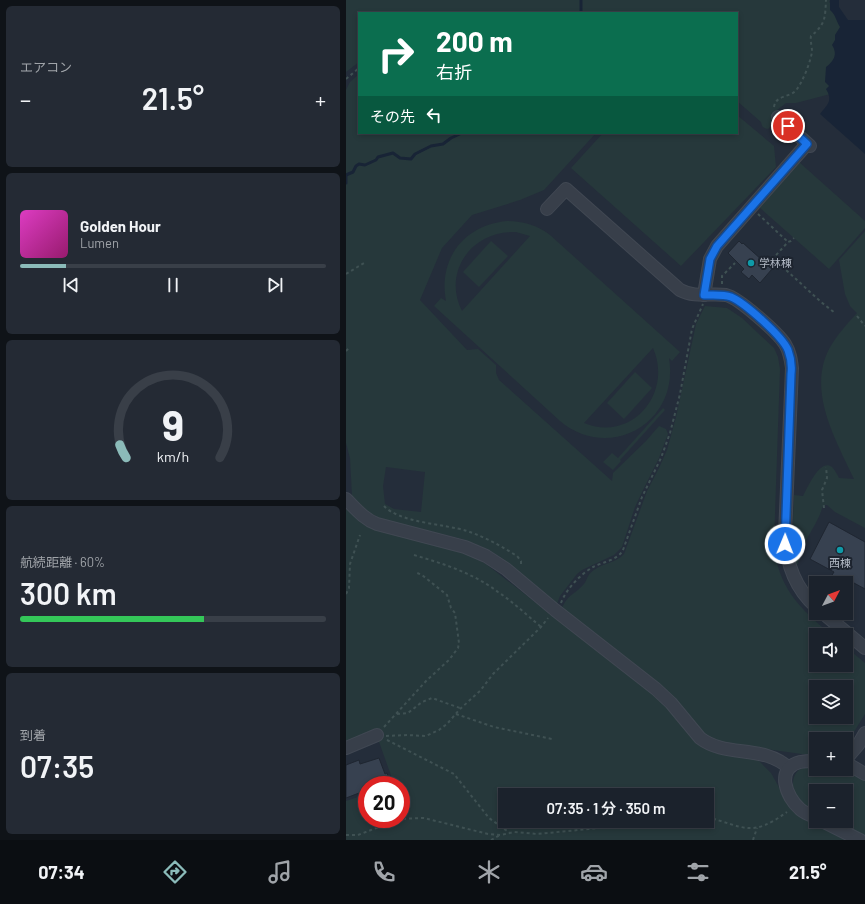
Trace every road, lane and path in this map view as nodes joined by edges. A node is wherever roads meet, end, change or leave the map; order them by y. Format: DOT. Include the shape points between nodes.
graph roads {
  1 [pos="826,0"];
  2 [pos="358,69"];
  3 [pos="346,79"];
  4 [pos="778,117"];
  5 [pos="751,208"];
  6 [pos="547,209"];
  7 [pos="794,238"];
  8 [pos="788,242"];
  9 [pos="773,258"];
  10 [pos="735,262"];
  11 [pos="364,263"];
  12 [pos="768,264"];
  13 [pos="346,274"];
  14 [pos="722,284"];
  15 [pos="702,302"];
  16 [pos="835,313"];
  17 [pos="857,316"];
  18 [pos="865,326"];
  19 [pos="349,348"];
  20 [pos="346,351"];
  21 [pos="826,467"];
  22 [pos="346,499"];
  23 [pos="824,508"];
  24 [pos="360,535"];
  25 [pos="414,555"];
  26 [pos="415,572"];
  27 [pos="346,594"];
  28 [pos="809,599"];
  29 [pos="553,613"];
  30 [pos="831,620"];
  31 [pos="541,627"];
  32 [pos="865,648"];
  33 [pos="460,708"];
  34 [pos="396,714"];
  35 [pos="456,714"];
  36 [pos="865,732"];
  37 [pos="379,736"];
  38 [pos="552,739"];
  39 [pos="346,748"];
  40 [pos="853,751"];
  41 [pos="809,761"];
  42 [pos="853,767"];
  43 [pos="789,768"];
  44 [pos="865,774"];
  45 [pos="796,805"];
  46 [pos="809,814"];
  47 [pos="714,819"];
  48 [pos="757,827"];
  49 [pos="593,828"];
  50 [pos="836,828"];
  51 [pos="510,833"];
  52 [pos="346,835"];
  53 [pos="501,835"];
  54 [pos="491,840"];
  55 [pos="753,840"];
  56 [pos="860,840"];
  1 -- 4 [label="path" via="825,20 819,30 811,36 810,56 800,82 794,92 780,97 774,104"];
  2 -- 3 [label="path"];
  4 -- 5 [label="lane" via="809,145"];
  5 -- 8 [label="path"];
  5 -- 15 [label="lane" via="713,252"];
  6 -- 15 [label="lane" via="566,188 676,287"];
  7 -- 8 [label="path"];
  8 -- 9 [label="path"];
  9 -- 12 [label="path"];
  9 -- 16 [label="path"];
  10 -- 14 [label="path" via="722,276"];
  11 -- 13 [label="path"];
  15 -- 28 [label="lane" via="726,296 742,304 780,338 790,355 786,552 797,584"];
  15 -- 29 [label="path" via="692,329 670,433 662,458 642,497 623,550 619,556 594,567 578,580"];
  17 -- 18 [label="path"];
  19 -- 20 [label="path"];
  21 -- 23 [label="path" via="827,478 822,488"];
  22 -- 29 [label="lane" via="361,515 377,524 465,547 486,556 506,569"];
  24 -- 27 [label="path" via="350,564 349,588"];
  25 -- 31 [label="path" via="476,577"];
  26 -- 34 [label="path" via="447,595 455,613 459,643 449,660"];
  29 -- 31 [label="path"];
  29 -- 43 [label="lane" via="656,689 705,742 773,756"];
  30 -- 32 [label="lane"];
  31 -- 33 [label="path" via="493,674 480,691"];
  33 -- 34 [label="path" via="432,698 408,713"];
  33 -- 35 [label="path"];
  34 -- 37 [label="path"];
  35 -- 37 [label="path" via="439,730 426,736"];
  35 -- 38 [label="path" via="494,727"];
  36 -- 40 [label="lane"];
  37 -- 39 [label="lane"];
  37 -- 51 [label="path" via="454,774 489,818"];
  41 -- 43 [label="lane"];
  42 -- 44 [label="lane"];
  43 -- 45 [label="lane" via="785,776 786,787"];
  45 -- 46 [label="lane"];
  45 -- 48 [label="path" via="774,821"];
  47 -- 48 [label="path" via="743,828"];
  48 -- 55 [label="path"];
  49 -- 51 [label="path" via="537,834"];
  50 -- 56 [label="lane"];
  51 -- 53 [label="path"];
  52 -- 53 [label="path" via="358,835 400,819 424,818"];
  53 -- 54 [label="path"];
}
